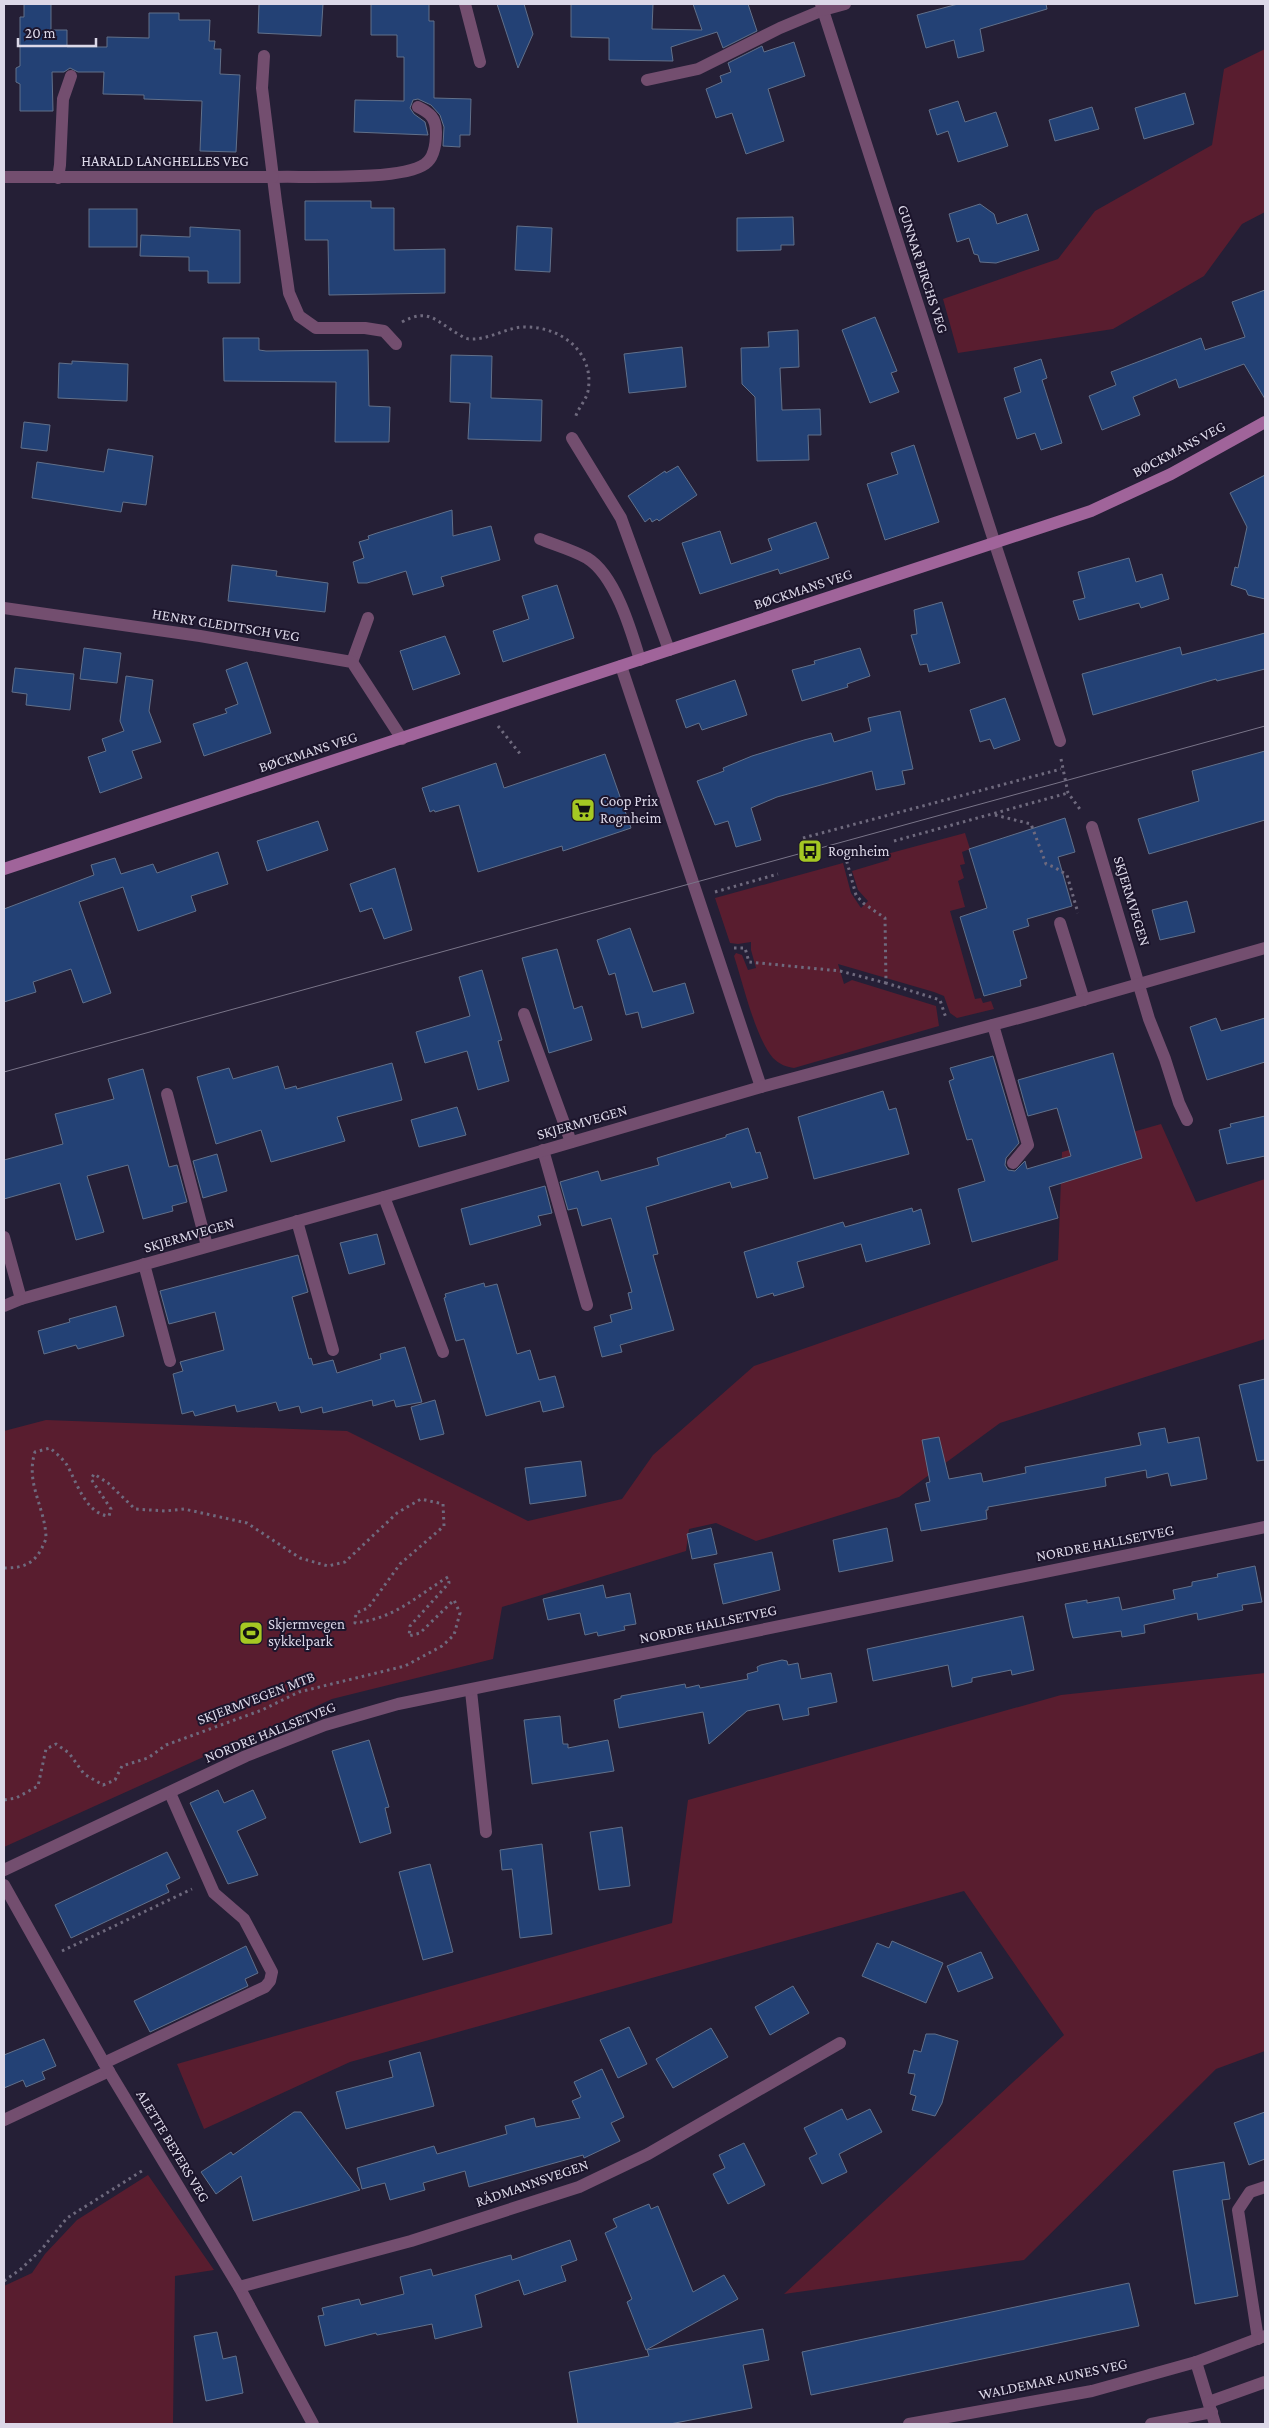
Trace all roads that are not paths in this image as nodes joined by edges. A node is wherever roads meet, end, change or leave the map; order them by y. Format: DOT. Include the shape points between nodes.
graph roads {
  1 [pos="465,4"];
  2 [pos="845,4"];
  3 [pos="822,7"];
  4 [pos="264,56"];
  5 [pos="480,62"];
  6 [pos="71,76"];
  7 [pos="647,80"];
  8 [pos="418,107"];
  9 [pos="4,177"];
  10 [pos="273,177"];
  11 [pos="58,178"];
  12 [pos="396,344"];
  13 [pos="1265,422"];
  14 [pos="572,438"];
  15 [pos="540,539"];
  16 [pos="995,544"];
  17 [pos="4,608"];
  18 [pos="368,618"];
  19 [pos="669,650"];
  20 [pos="640,660"];
  21 [pos="352,662"];
  22 [pos="621,666"];
  23 [pos="402,739"];
  24 [pos="1060,741"];
  25 [pos="1092,827"];
  26 [pos="4,869"];
  27 [pos="1060,923"];
  28 [pos="1265,948"];
  29 [pos="1139,984"];
  30 [pos="1084,1000"];
  31 [pos="524,1014"];
  32 [pos="992,1025"];
  33 [pos="761,1087"];
  34 [pos="166,1094"];
  35 [pos="1187,1120"];
  36 [pos="571,1142"];
  37 [pos="543,1150"];
  38 [pos="1013,1163"];
  39 [pos="384,1197"];
  40 [pos="297,1221"];
  41 [pos="4,1237"];
  42 [pos="207,1246"];
  43 [pos="144,1264"];
  44 [pos="21,1299"];
  45 [pos="587,1305"];
  46 [pos="4,1306"];
  47 [pos="334,1350"];
  48 [pos="443,1352"];
  49 [pos="170,1361"];
  50 [pos="1265,1527"];
  51 [pos="471,1691"];
  52 [pos="170,1793"];
  53 [pos="486,1832"];
  54 [pos="4,1870"];
  55 [pos="4,1885"];
  56 [pos="840,2043"];
  57 [pos="107,2067"];
  58 [pos="4,2120"];
  59 [pos="1265,2186"];
  60 [pos="240,2287"];
  61 [pos="1262,2338"];
  62 [pos="1196,2362"];
  63 [pos="1265,2382"];
  64 [pos="1212,2413"];
  65 [pos="314,2424"];
  66 [pos="909,2424"];
  67 [pos="1151,2424"];
  1 -- 5 [label="street"];
  2 -- 3 [label="street"];
  3 -- 7 [label="street" via="698,69"];
  3 -- 16 [label="street, GUNNAR BIRCHS VEG"];
  4 -- 10 [label="street, HARALD LANGHELLES VEG" via="262,88"];
  6 -- 11 [label="street, HARALD LANGHELLES VEG" via="63,99"];
  8 -- 10 [label="street, HARALD LANGHELLES VEG" via="430,113 436,131 435,144 424,164 394,173 366,176"];
  9 -- 11 [label="street, HARALD LANGHELLES VEG"];
  10 -- 11 [label="street, HARALD LANGHELLES VEG"];
  10 -- 12 [label="street, HARALD LANGHELLES VEG" via="289,293 299,316 316,328 384,331"];
  13 -- 16 [label="main road, BØCKMANS VEG" via="1171,474 1091,511"];
  14 -- 19 [label="street" via="621,518"];
  15 -- 20 [label="street" via="588,558 601,571 616,594"];
  16 -- 19 [label="main road, BØCKMANS VEG"];
  16 -- 24 [label="street"];
  17 -- 21 [label="street, HENRY GLEDITSCH VEG"];
  18 -- 21 [label="street"];
  19 -- 20 [label="main road, BØCKMANS VEG"];
  20 -- 22 [label="main road, BØCKMANS VEG"];
  21 -- 23 [label="street"];
  22 -- 23 [label="main road, BØCKMANS VEG"];
  22 -- 33 [label="street"];
  23 -- 26 [label="main road, BØCKMANS VEG"];
  25 -- 29 [label="street, SKJERMVEGEN"];
  27 -- 30 [label="street"];
  28 -- 29 [label="street, SKJERMVEGEN"];
  29 -- 30 [label="street, SKJERMVEGEN"];
  29 -- 35 [label="street, SKJERMVEGEN" via="1178,1103"];
  30 -- 32 [label="street, SKJERMVEGEN"];
  31 -- 36 [label="street"];
  32 -- 33 [label="street, SKJERMVEGEN"];
  32 -- 38 [label="street" via="1028,1145"];
  33 -- 36 [label="street, SKJERMVEGEN"];
  34 -- 42 [label="street"];
  36 -- 37 [label="street, SKJERMVEGEN"];
  37 -- 39 [label="street, SKJERMVEGEN"];
  37 -- 45 [label="street"];
  39 -- 40 [label="street, SKJERMVEGEN"];
  39 -- 48 [label="street"];
  40 -- 42 [label="street, SKJERMVEGEN"];
  40 -- 47 [label="street"];
  41 -- 44 [label="street"];
  42 -- 43 [label="street, SKJERMVEGEN"];
  43 -- 44 [label="street, SKJERMVEGEN"];
  43 -- 49 [label="street"];
  44 -- 46 [label="street, SKJERMVEGEN"];
  50 -- 51 [label="street, NORDRE HALLSETVEG"];
  51 -- 52 [label="street, NORDRE HALLSETVEG" via="398,1704 326,1725 246,1756"];
  51 -- 53 [label="street"];
  52 -- 54 [label="street, NORDRE HALLSETVEG"];
  52 -- 57 [label="street" via="214,1893 244,1918 272,1972 270,1981 265,1987"];
  55 -- 57 [label="street, ALETTE BEYERS VEG"];
  56 -- 60 [label="street, RÅDMANNSVEGEN" via="648,2154 579,2187 410,2241"];
  57 -- 58 [label="street"];
  57 -- 60 [label="street, ALETTE BEYERS VEG"];
  59 -- 61 [label="street, WALDEMAR AUNES VEG" via="1250,2192 1238,2210"];
  60 -- 65 [label="street, ALETTE BEYERS VEG"];
  61 -- 62 [label="street, WALDEMAR AUNES VEG"];
  62 -- 64 [label="street"];
  62 -- 66 [label="street, WALDEMAR AUNES VEG" via="1092,2391"];
  63 -- 64 [label="street"];
  64 -- 67 [label="street"];
}
